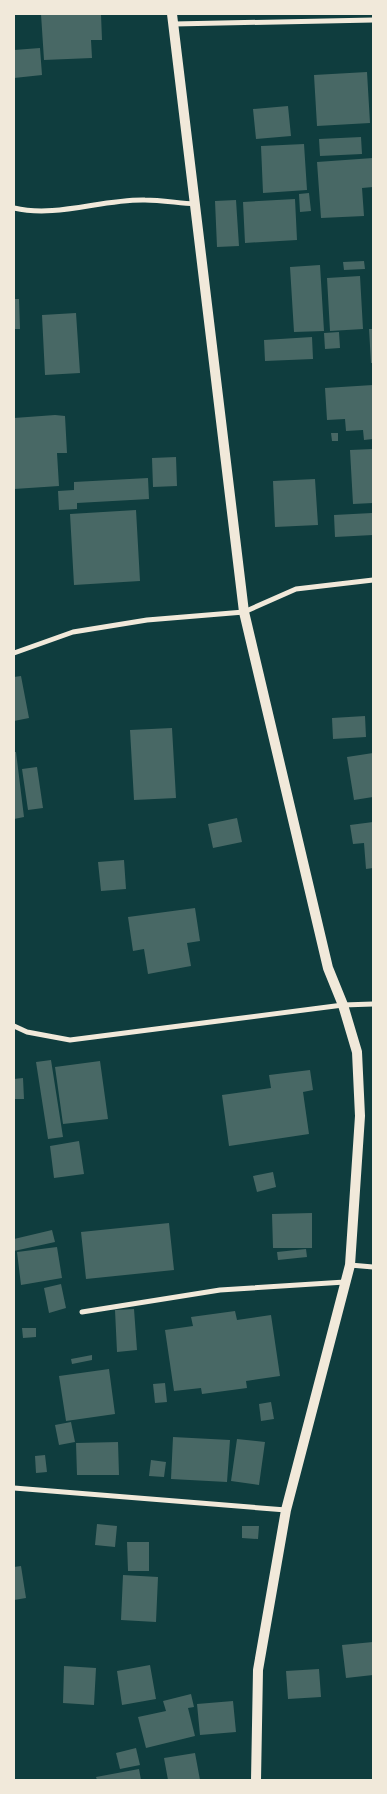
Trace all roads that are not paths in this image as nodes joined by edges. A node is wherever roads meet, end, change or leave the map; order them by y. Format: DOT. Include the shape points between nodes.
graph roads {
  1 [pos="173,19"];
  2 [pos="373,20"];
  3 [pos="195,204"];
  4 [pos="14,208"];
  5 [pos="373,580"];
  6 [pos="244,612"];
  7 [pos="14,653"];
  8 [pos="373,1004"];
  9 [pos="343,1005"];
  10 [pos="14,1026"];
  11 [pos="350,1265"];
  12 [pos="373,1267"];
  13 [pos="345,1282"];
  14 [pos="82,1312"];
  15 [pos="14,1488"];
  16 [pos="286,1510"];
  17 [pos="256,1780"];
  1 -- 2 [label="street"];
  1 -- 3 [label="main road"];
  3 -- 4 [label="street" via="144,200 77,208"];
  3 -- 6 [label="main road"];
  5 -- 6 [label="street" via="296,589"];
  6 -- 7 [label="street" via="147,620 73,632"];
  6 -- 9 [label="main road" via="328,968"];
  8 -- 9 [label="street"];
  9 -- 10 [label="street" via="70,1040 27,1032"];
  9 -- 11 [label="main road" via="357,1052 360,1116"];
  11 -- 12 [label="street"];
  11 -- 13 [label="main road"];
  13 -- 14 [label="street" via="220,1290"];
  13 -- 16 [label="main road"];
  15 -- 16 [label="street"];
  16 -- 17 [label="main road" via="258,1670"];
}
